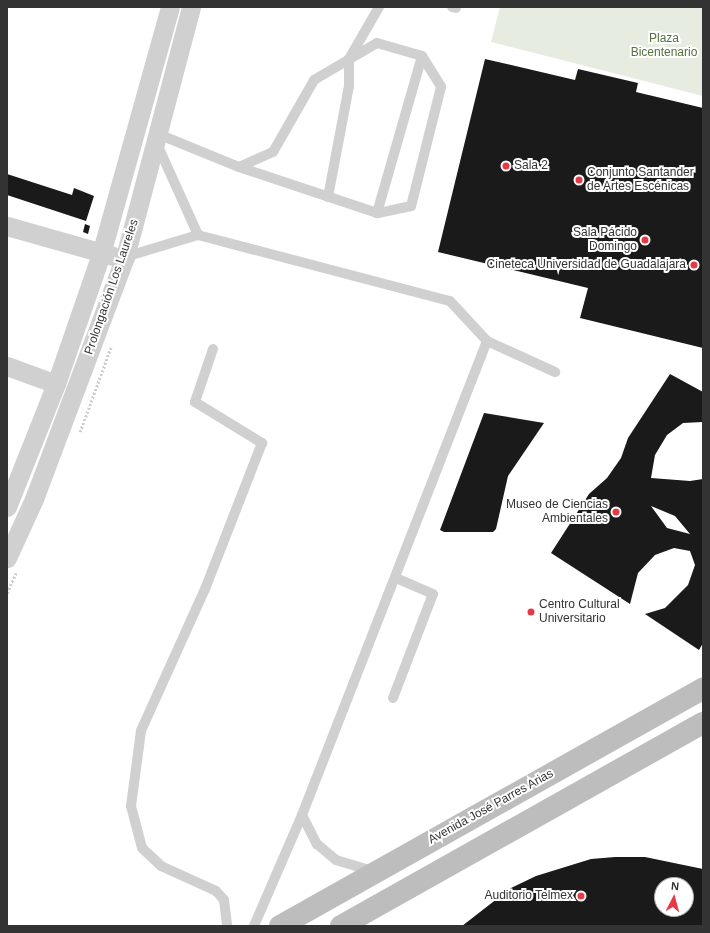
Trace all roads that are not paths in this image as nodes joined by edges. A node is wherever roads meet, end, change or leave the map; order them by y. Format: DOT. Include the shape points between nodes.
graph roads {
  1 [pos="170,7"];
  2 [pos="191,7"];
  3 [pos="379,7"];
  4 [pos="422,56"];
  5 [pos="349,59"];
  6 [pos="157,138"];
  7 [pos="239,167"];
  8 [pos="328,197"];
  9 [pos="377,213"];
  10 [pos="7,226"];
  11 [pos="198,235"];
  12 [pos="101,254"];
  13 [pos="125,257"];
  14 [pos="487,341"];
  15 [pos="213,349"];
  16 [pos="7,366"];
  17 [pos="555,372"];
  18 [pos="56,384"];
  19 [pos="9,498"];
  20 [pos="7,558"];
  21 [pos="396,578"];
  22 [pos="703,689"];
  23 [pos="393,698"];
  24 [pos="703,723"];
  25 [pos="302,815"];
  26 [pos="405,856"];
  27 [pos="377,872"];
  28 [pos="418,881"];
  29 [pos="227,926"];
  30 [pos="254,926"];
  31 [pos="280,926"];
  32 [pos="341,926"];
  1 -- 12 [label="street, Prolongación Los Laureles"];
  2 -- 6 [label="street, Prolongación Los Laureles"];
  3 -- 5 [label="lane"];
  4 -- 5 [label="lane" via="377,43"];
  4 -- 9 [label="lane"];
  4 -- 9 [label="lane" via="441,87 411,206"];
  5 -- 7 [label="lane" via="314,80 273,152"];
  5 -- 8 [label="lane" via="350,86"];
  6 -- 7 [label="lane"];
  6 -- 11 [label="lane"];
  6 -- 13 [label="street, Prolongación Los Laureles"];
  7 -- 8 [label="lane"];
  8 -- 9 [label="lane"];
  10 -- 12 [label="street"];
  11 -- 13 [label="lane"];
  11 -- 14 [label="lane" via="450,301"];
  12 -- 13 [label="street"];
  12 -- 18 [label="street, Prolongación Los Laureles"];
  13 -- 20 [label="street, Prolongación Los Laureles" via="37,492"];
  14 -- 17 [label="lane"];
  14 -- 21 [label="lane"];
  15 -- 29 [label="lane" via="195,402 262,443 205,589 141,731 131,806 142,848 161,866 216,891 224,900"];
  16 -- 18 [label="street"];
  18 -- 19 [label="street, Prolongación Los Laureles"];
  21 -- 23 [label="lane" via="433,594"];
  21 -- 25 [label="lane"];
  22 -- 26 [label="main road, Avenida José Parres Arias"];
  24 -- 28 [label="main road"];
  25 -- 27 [label="lane" via="317,844 336,860"];
  25 -- 30 [label="lane"];
  26 -- 27 [label="main road, Avenida José Parres Arias"];
  26 -- 28 [label="main road"];
  27 -- 31 [label="main road, Avenida José Parres Arias"];
  28 -- 32 [label="main road"];
}
